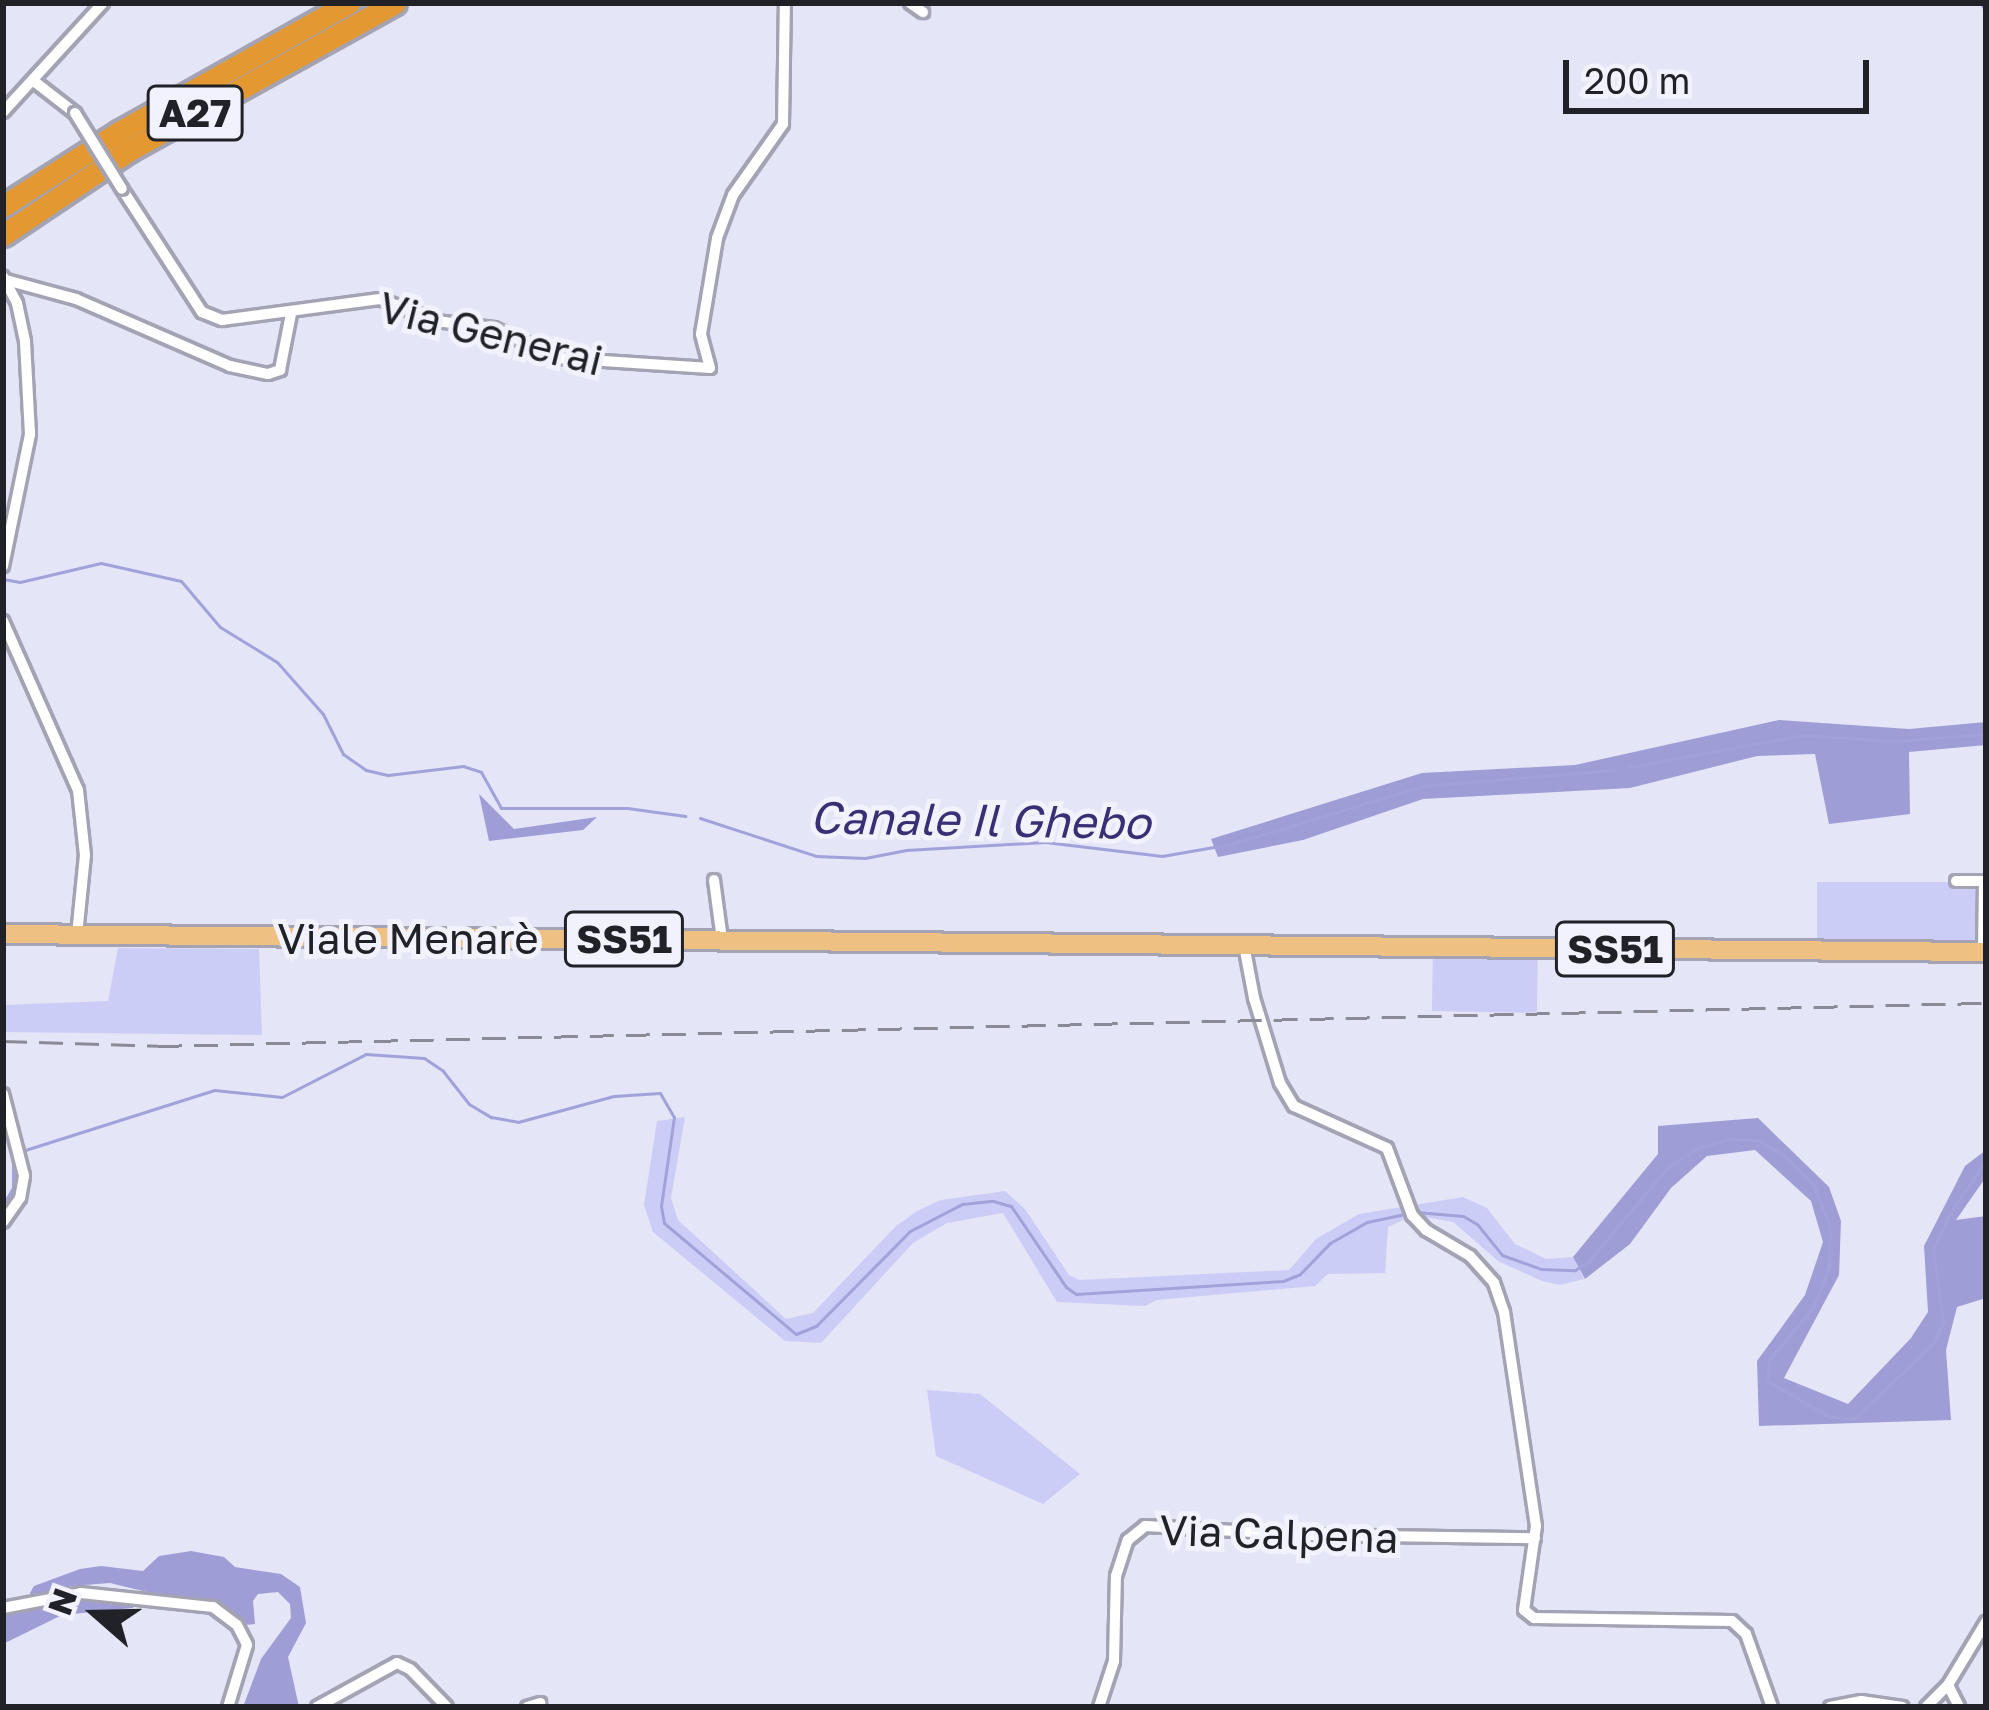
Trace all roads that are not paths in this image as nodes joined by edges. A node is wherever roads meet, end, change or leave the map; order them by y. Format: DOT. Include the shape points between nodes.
graph roads {
  1 [pos="103,3"];
  2 [pos="349,3"];
  3 [pos="395,3"];
  4 [pos="784,3"];
  5 [pos="910,3"];
  6 [pos="923,12"];
  7 [pos="35,82"];
  8 [pos="3,112"];
  9 [pos="3,206"];
  10 [pos="3,235"];
  11 [pos="5,278"];
  12 [pos="291,314"];
  13 [pos="3,566"];
  14 [pos="3,622"];
  15 [pos="714,880"];
  16 [pos="1956,881"];
  17 [pos="1985,881"];
  18 [pos="3,934"];
  19 [pos="77,935"];
  20 [pos="722,940"];
  21 [pos="1244,945"];
  22 [pos="1984,952"];
  23 [pos="3,1094"];
  24 [pos="3,1222"];
  25 [pos="1534,1538"];
  26 [pos="3,1608"];
  27 [pos="1986,1622"];
  28 [pos="1948,1685"];
  29 [pos="228,1707"];
  30 [pos="316,1707"];
  31 [pos="447,1707"];
  32 [pos="1099,1707"];
  33 [pos="1772,1707"];
  34 [pos="1830,1707"];
  35 [pos="1903,1707"];
  36 [pos="1926,1707"];
  37 [pos="1959,1707"];
  1 -- 7 [label="street"];
  2 -- 9 [label="highway, A27"];
  3 -- 10 [label="highway, A27" via="128,152"];
  4 -- 12 [label="street, Via Generai" via="783,124 733,195 717,238 700,334 710,368 558,358 494,328 436,321 380,299"];
  5 -- 6 [label="street"];
  7 -- 8 [label="street"];
  7 -- 12 [label="street, Via Generai, bridge" via="74,113 202,312 222,320"];
  11 -- 12 [label="street" via="268,374 280,370"];
  11 -- 13 [label="street" via="25,341 30,434"];
  14 -- 19 [label="street" via="78,790 85,855"];
  15 -- 20 [label="street"];
  16 -- 17 [label="street"];
  17 -- 22 [label="street"];
  18 -- 19 [label="main road, Viale Menarè / SS51"];
  19 -- 20 [label="main road, Viale Menarè / SS51"];
  20 -- 21 [label="main road, Viale Menarè / SS51"];
  21 -- 22 [label="main road, SS51"];
  21 -- 25 [label="street" via="1280,1083 1294,1106 1387,1148 1426,1230 1470,1256 1494,1283"];
  23 -- 24 [label="street" via="22,1187"];
  25 -- 32 [label="street, Via Calpena" via="1136,1529 1116,1576 1114,1661"];
  25 -- 33 [label="street" via="1522,1603 1528,1616 1732,1621 1745,1634"];
  26 -- 29 [label="street" via="81,1593 213,1607 247,1645"];
  27 -- 28 [label="street"];
  28 -- 36 [label="street"];
  28 -- 37 [label="street"];
  30 -- 31 [label="street" via="397,1663"];
  34 -- 35 [label="street"];
}
